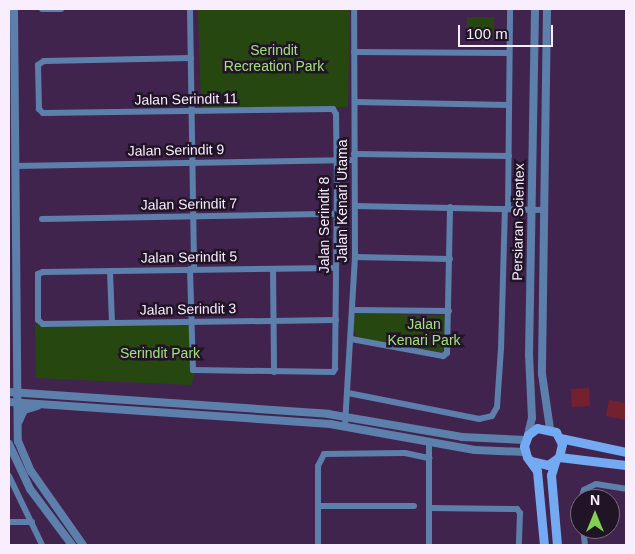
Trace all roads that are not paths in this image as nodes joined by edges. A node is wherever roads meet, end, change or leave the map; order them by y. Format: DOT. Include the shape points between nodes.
graph roads {
  1 [pos="14,9"];
  2 [pos="42,9"];
  3 [pos="61,9"];
  4 [pos="190,9"];
  5 [pos="354,9"];
  6 [pos="510,9"];
  7 [pos="535,9"];
  8 [pos="547,9"];
  9 [pos="354,52"];
  10 [pos="509,53"];
  11 [pos="191,58"];
  12 [pos="355,102"];
  13 [pos="510,105"];
  14 [pos="333,109"];
  15 [pos="192,111"];
  16 [pos="12,132"];
  17 [pos="509,156"];
  18 [pos="354,157"];
  19 [pos="336,160"];
  20 [pos="193,162"];
  21 [pos="16,166"];
  22 [pos="354,206"];
  23 [pos="450,207"];
  24 [pos="506,209"];
  25 [pos="532,210"];
  26 [pos="544,210"];
  27 [pos="338,214"];
  28 [pos="194,216"];
  29 [pos="42,219"];
  30 [pos="355,257"];
  31 [pos="450,259"];
  32 [pos="336,268"];
  33 [pos="192,269"];
  34 [pos="273,269"];
  35 [pos="110,270"];
  36 [pos="353,310"];
  37 [pos="449,311"];
  38 [pos="274,320"];
  39 [pos="336,320"];
  40 [pos="192,321"];
  41 [pos="112,322"];
  42 [pos="40,323"];
  43 [pos="351,339"];
  44 [pos="274,372"];
  45 [pos="13,392"];
  46 [pos="348,393"];
  47 [pos="13,402"];
  48 [pos="52,405"];
  49 [pos="345,416"];
  50 [pos="344,425"];
  51 [pos="18,426"];
  52 [pos="412,428"];
  53 [pos="550,429"];
  54 [pos="526,438"];
  55 [pos="560,438"];
  56 [pos="429,442"];
  57 [pos="9,444"];
  58 [pos="525,452"];
  59 [pos="626,452"];
  60 [pos="429,458"];
  61 [pos="557,459"];
  62 [pos="531,461"];
  63 [pos="626,465"];
  64 [pos="9,476"];
  65 [pos="586,489"];
  66 [pos="626,489"];
  67 [pos="318,506"];
  68 [pos="414,506"];
  69 [pos="429,508"];
  70 [pos="9,522"];
  71 [pos="32,522"];
  72 [pos="42,545"];
  73 [pos="72,545"];
  74 [pos="83,545"];
  75 [pos="318,545"];
  76 [pos="429,545"];
  77 [pos="519,545"];
  78 [pos="544,545"];
  79 [pos="557,545"];
  1 -- 16 [label="street"];
  2 -- 3 [label="street"];
  4 -- 11 [label="street"];
  5 -- 9 [label="street, Jalan Kenari Utama"];
  6 -- 10 [label="street"];
  7 -- 25 [label="street, Persiaran Scientex"];
  8 -- 26 [label="street, Persiaran Scientex"];
  9 -- 10 [label="street"];
  9 -- 12 [label="street, Jalan Kenari Utama"];
  10 -- 13 [label="street"];
  11 -- 15 [label="street"];
  11 -- 15 [label="street, Jalan Serindit 11" via="41,62 40,112"];
  12 -- 13 [label="street"];
  12 -- 18 [label="street, Jalan Kenari Utama"];
  13 -- 17 [label="street"];
  14 -- 15 [label="street, Jalan Serindit 11"];
  14 -- 19 [label="street, Jalan Serindit 8" via="336,114"];
  15 -- 20 [label="street"];
  16 -- 21 [label="street"];
  17 -- 18 [label="street, Jalan Serindit 9"];
  17 -- 24 [label="street"];
  18 -- 19 [label="street, Jalan Serindit 9"];
  18 -- 22 [label="street, Jalan Kenari Utama"];
  19 -- 20 [label="street, Jalan Serindit 9"];
  19 -- 27 [label="street, Jalan Serindit 8"];
  20 -- 21 [label="street, Jalan Serindit 9"];
  20 -- 28 [label="street"];
  21 -- 45 [label="street"];
  22 -- 23 [label="street"];
  22 -- 30 [label="street, Jalan Kenari Utama"];
  23 -- 24 [label="street"];
  23 -- 31 [label="street"];
  24 -- 25 [label="street"];
  24 -- 46 [label="street" via="497,407 488,419"];
  25 -- 26 [label="street"];
  25 -- 54 [label="street, Persiaran Scientex" via="529,355 532,418"];
  26 -- 53 [label="street, Persiaran Scientex" via="542,374"];
  27 -- 28 [label="street, Jalan Serindit 7"];
  27 -- 32 [label="street, Jalan Serindit 8"];
  28 -- 29 [label="street, Jalan Serindit 7"];
  28 -- 33 [label="street"];
  30 -- 31 [label="street"];
  30 -- 36 [label="street, Jalan Kenari Utama"];
  31 -- 37 [label="street"];
  32 -- 34 [label="street, Jalan Serindit 5"];
  32 -- 39 [label="street, Jalan Serindit 8"];
  33 -- 34 [label="street, Jalan Serindit 5"];
  33 -- 35 [label="street, Jalan Serindit 5"];
  33 -- 40 [label="street"];
  34 -- 38 [label="street"];
  35 -- 41 [label="street"];
  35 -- 42 [label="street, Jalan Serindit 5" via="38,274"];
  36 -- 37 [label="street"];
  36 -- 43 [label="street, Jalan Kenari Utama"];
  37 -- 43 [label="street" via="447,353 443,356"];
  38 -- 39 [label="street, Jalan Serindit 3"];
  38 -- 40 [label="street, Jalan Serindit 3"];
  38 -- 44 [label="street"];
  39 -- 44 [label="street, Jalan Serindit 8" via="333,372"];
  40 -- 41 [label="street, Jalan Serindit 3"];
  40 -- 44 [label="street" via="193,367 196,372"];
  41 -- 42 [label="street, Jalan Serindit 3"];
  43 -- 46 [label="street, Jalan Kenari Utama"];
  45 -- 47 [label="street"];
  45 -- 49 [label="street"];
  46 -- 49 [label="street, Jalan Kenari Utama"];
  47 -- 48 [label="street"];
  47 -- 51 [label="street"];
  48 -- 50 [label="street"];
  48 -- 51 [label="street" via="24,410"];
  49 -- 50 [label="street, Jalan Kenari Utama"];
  49 -- 52 [label="street"];
  50 -- 56 [label="street"];
  51 -- 74 [label="street" via="18,441 32,471"];
  52 -- 54 [label="street" via="477,438"];
  52 -- 56 [label="street" via="426,435"];
  53 -- 54 [label="main road" via="537,428"];
  53 -- 55 [label="main road"];
  54 -- 58 [label="main road"];
  55 -- 59 [label="main road"];
  55 -- 61 [label="main road"];
  56 -- 58 [label="street" via="475,450"];
  56 -- 60 [label="street"];
  57 -- 73 [label="street" via="30,489"];
  58 -- 62 [label="main road"];
  60 -- 67 [label="street" via="395,453 324,454 321,457"];
  60 -- 69 [label="street"];
  61 -- 62 [label="main road" via="542,466"];
  61 -- 63 [label="main road"];
  61 -- 79 [label="main road" via="551,476"];
  62 -- 78 [label="main road" via="538,477"];
  64 -- 71 [label="street"];
  65 -- 66 [label="street" via="596,484"];
  67 -- 68 [label="street"];
  67 -- 75 [label="street"];
  69 -- 76 [label="street"];
  69 -- 77 [label="street" via="517,509 520,513"];
  70 -- 71 [label="street"];
  71 -- 72 [label="street"];
}
